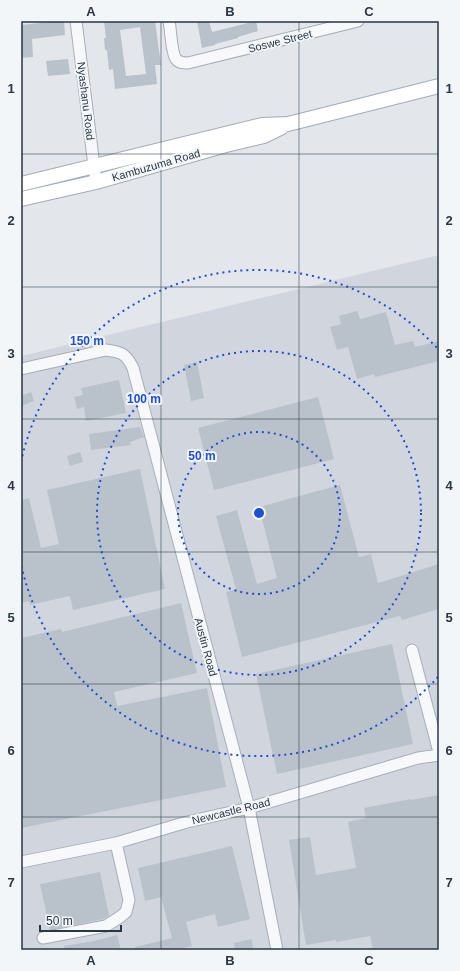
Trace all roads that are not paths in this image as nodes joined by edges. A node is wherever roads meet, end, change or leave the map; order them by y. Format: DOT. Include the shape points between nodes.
graph roads {
  1 [pos="76,21"];
  2 [pos="169,21"];
  3 [pos="358,21"];
  4 [pos="439,86"];
  5 [pos="288,124"];
  6 [pos="94,167"];
  7 [pos="96,182"];
  8 [pos="21,184"];
  9 [pos="21,199"];
  10 [pos="21,369"];
  11 [pos="412,650"];
  12 [pos="439,752"];
  13 [pos="439,755"];
  14 [pos="249,808"];
  15 [pos="116,843"];
  16 [pos="21,862"];
  17 [pos="42,938"];
  18 [pos="277,950"];
  1 -- 6 [label="street, Nyashanu Road"];
  2 -- 3 [label="street, Soswe Street" via="176,59 188,64"];
  4 -- 5 [label="main road, Kambuzuma Road"];
  5 -- 6 [label="main road, Kambuzuma Road" via="262,125"];
  5 -- 7 [label="main road, Kambuzuma Road" via="264,136"];
  6 -- 7 [label="street, Nyashanu Road"];
  6 -- 8 [label="main road, Kambuzuma Road"];
  7 -- 9 [label="main road, Kambuzuma Road"];
  10 -- 14 [label="street, Austin Road" via="106,350 118,351 127,357 133,368"];
  11 -- 12 [label="street"];
  13 -- 14 [label="street, Newcastle Road" via="418,758"];
  14 -- 15 [label="street, Newcastle Road" via="187,822"];
  14 -- 18 [label="street, Austin Road"];
  15 -- 16 [label="street, Newcastle Road"];
  15 -- 17 [label="street" via="128,900 126,912 106,926"];
}
